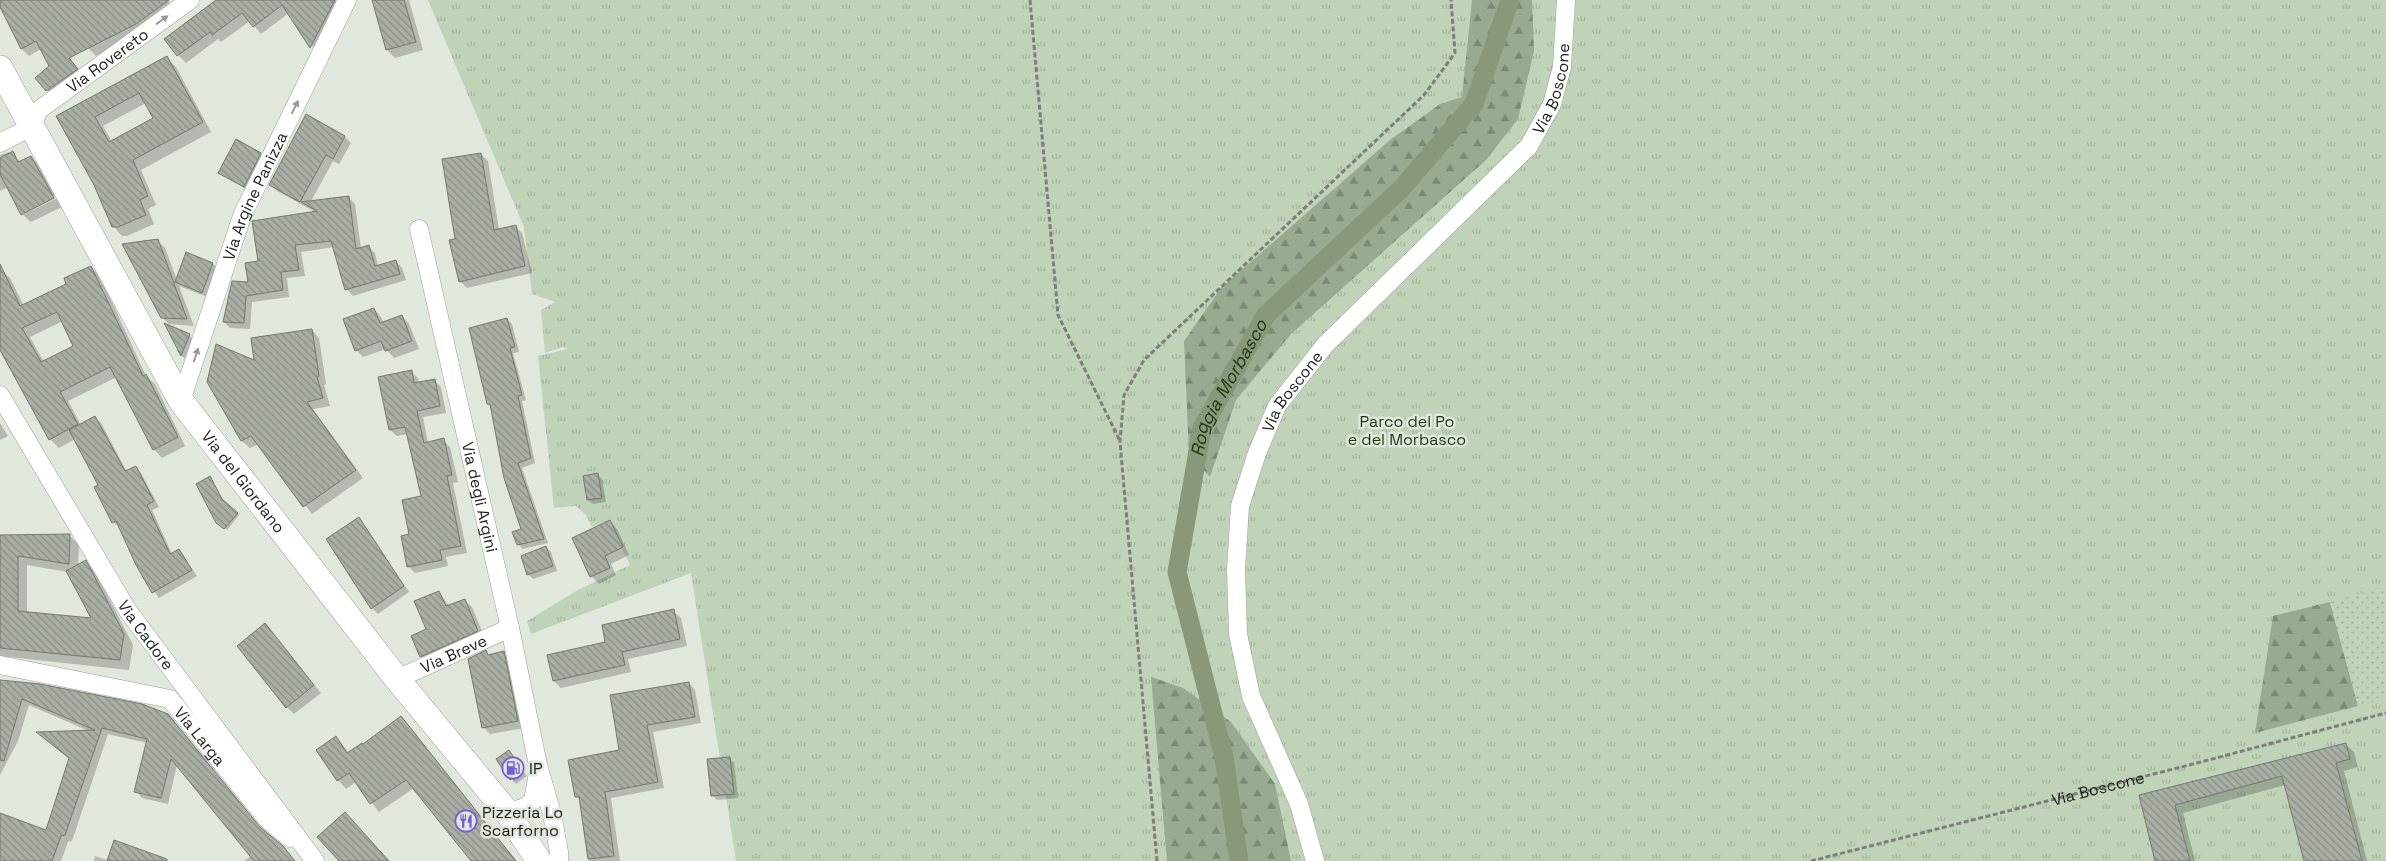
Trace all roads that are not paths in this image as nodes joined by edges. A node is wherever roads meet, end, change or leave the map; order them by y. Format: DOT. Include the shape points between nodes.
graph roads {
  1 [pos="190,0"];
  2 [pos="347,0"];
  3 [pos="1566,0"];
  4 [pos="0,68"];
  5 [pos="31,127"];
  6 [pos="0,143"];
  7 [pos="419,229"];
  8 [pos="0,395"];
  9 [pos="181,401"];
  10 [pos="510,628"];
  11 [pos="0,664"];
  12 [pos="397,679"];
  13 [pos="538,765"];
  14 [pos="507,812"];
  15 [pos="308,858"];
  16 [pos="539,861"];
  17 [pos="559,861"];
  18 [pos="1315,861"];
  5 -- 1 [label="street, Via Rovereto, one-way" via="39,110"];
  9 -- 2 [label="street, Via Argine Panizza, one-way" via="242,216"];
  3 -- 18 [label="street, Via Boscone" via="1562,67 1552,104 1529,146 1325,346 1277,406 1240,506 1236,570 1238,634 1251,696 1299,804"];
  4 -- 5 [label="street, Via del Giordano"];
  5 -- 6 [label="street"];
  5 -- 9 [label="street, Via del Giordano"];
  7 -- 10 [label="street, Via degli Argini"];
  8 -- 15 [label="street, Via Cadore" via="128,611"];
  9 -- 12 [label="street, Via del Giordano"];
  10 -- 12 [label="street, Via Breve"];
  10 -- 13 [label="street, Via degli Argini"];
  11 -- 15 [label="street, Via Larga" via="170,699 268,820"];
  12 -- 14 [label="street, Via del Giordano"];
  13 -- 14 [label="street, Via degli Argini" via="533,801 523,808"];
  13 -- 17 [label="street, Via degli Argini" via="552,814"];
  14 -- 16 [label="street, Via del Giordano"];
}
